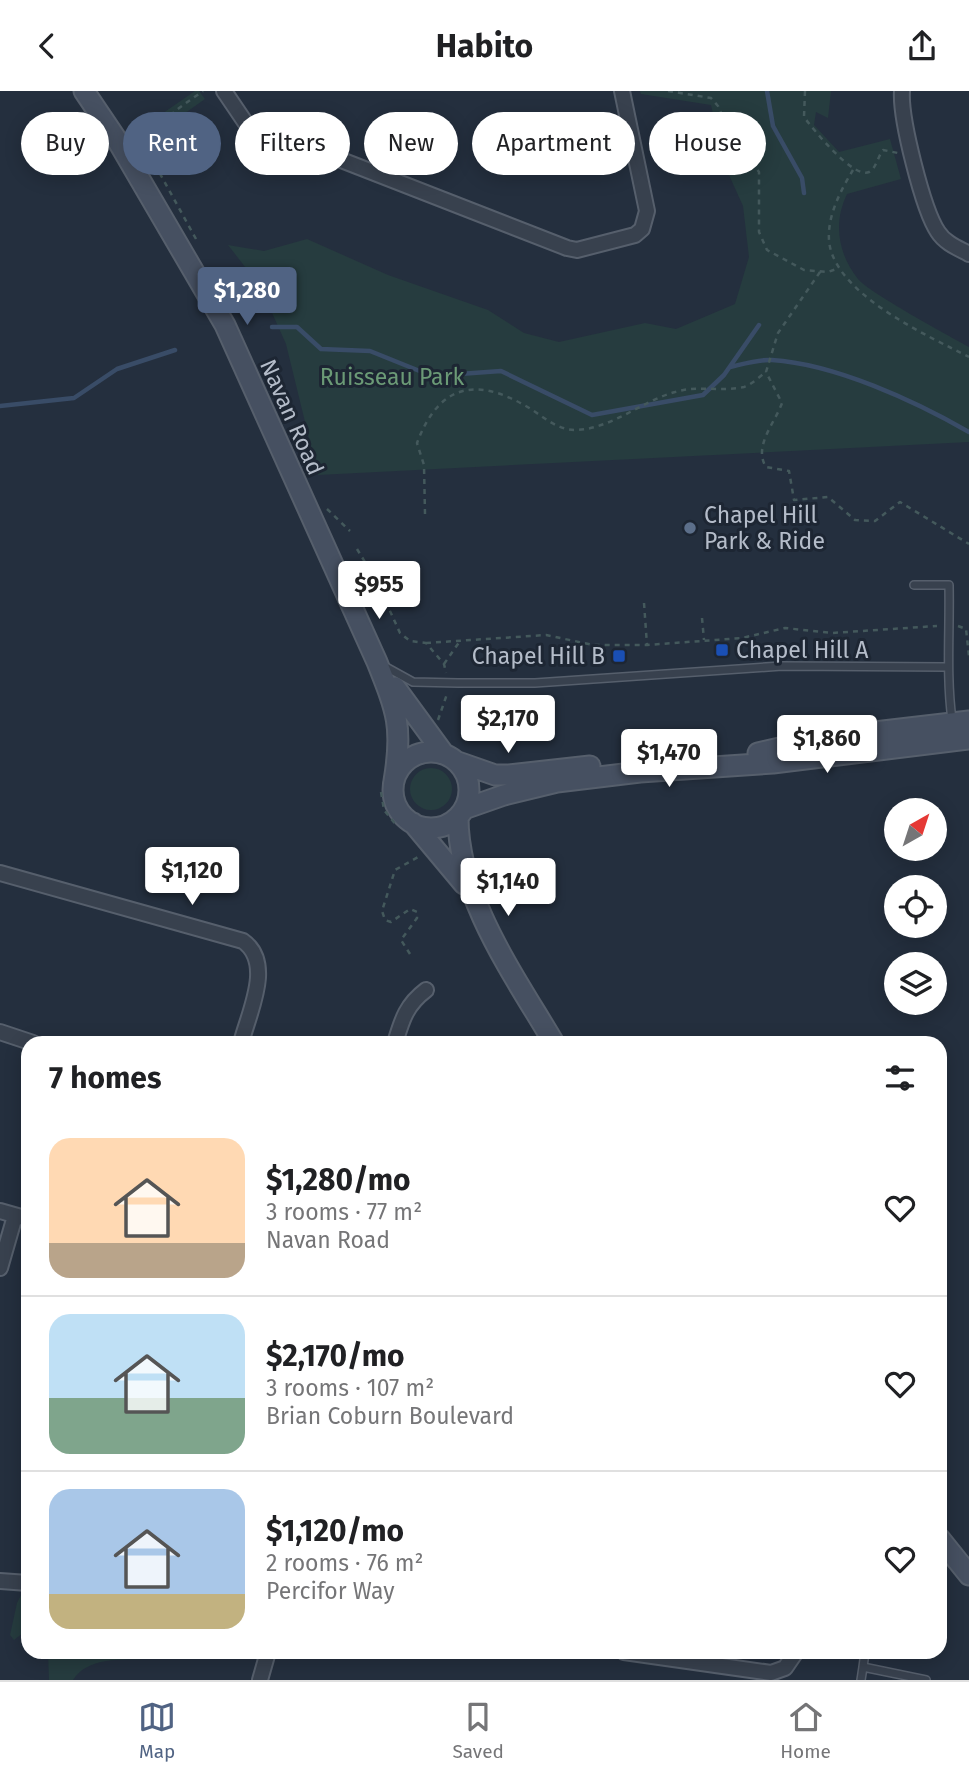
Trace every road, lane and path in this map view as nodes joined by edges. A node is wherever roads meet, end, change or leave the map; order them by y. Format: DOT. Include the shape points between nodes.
graph roads {
  1 [pos="84,91"];
  2 [pos="203,91"];
  3 [pos="224,91"];
  4 [pos="622,91"];
  5 [pos="668,91"];
  6 [pos="805,91"];
  7 [pos="902,91"];
  8 [pos="176,112"];
  9 [pos="914,156"];
  10 [pos="853,170"];
  11 [pos="969,254"];
  12 [pos="839,268"];
  13 [pos="820,272"];
  14 [pos="969,357"];
  15 [pos="766,372"];
  16 [pos="425,514"];
  17 [pos="969,544"];
  18 [pos="357,549"];
  19 [pos="914,585"];
  20 [pos="644,603"];
  21 [pos="702,618"];
  22 [pos="942,626"];
  23 [pos="956,626"];
  24 [pos="461,639"];
  25 [pos="704,640"];
  26 [pos="426,643"];
  27 [pos="648,645"];
  28 [pos="969,656"];
  29 [pos="377,662"];
  30 [pos="443,664"];
  31 [pos="946,667"];
  32 [pos="447,683"];
  33 [pos="436,721"];
  34 [pos="961,730"];
  35 [pos="451,758"];
  36 [pos="640,772"];
  37 [pos="387,785"];
  38 [pos="461,813"];
  39 [pos="406,826"];
  40 [pos="422,853"];
  41 [pos="0,873"];
  42 [pos="474,894"];
  43 [pos="410,954"];
  44 [pos="426,990"];
  45 [pos="0,1032"];
  46 [pos="243,1036"];
  47 [pos="397,1036"];
  48 [pos="550,1036"];
  49 [pos="21,1039"];
  50 [pos="14,1215"];
  51 [pos="0,1268"];
  52 [pos="947,1548"];
  53 [pos="969,1576"];
  54 [pos="0,1581"];
  55 [pos="21,1582"];
  56 [pos="266,1659"];
  57 [pos="673,1659"];
  58 [pos="791,1659"];
  59 [pos="864,1659"];
  60 [pos="863,1667"];
  61 [pos="260,1680"];
  62 [pos="861,1680"];
  63 [pos="926,1680"];
  1 -- 29 [label="main road, Navan Road" via="225,325"];
  2 -- 8 [label="path"];
  3 -- 4 [label="street" via="256,132 275,143 331,156 577,250 628,239 646,221 648,211"];
  5 -- 13 [label="path" via="711,98 718,106 733,139 759,171 759,232 767,250 804,270"];
  6 -- 10 [label="path" via="803,117"];
  7 -- 9 [label="street" via="902,113"];
  9 -- 10 [label="path" via="883,150 872,171"];
  9 -- 11 [label="street" via="936,230"];
  10 -- 12 [label="path" via="841,190 830,226 831,250"];
  12 -- 13 [label="path"];
  12 -- 14 [label="path" via="908,327"];
  13 -- 15 [label="path" via="778,333"];
  15 -- 16 [label="path" via="746,387 676,391 598,425 575,430 545,421 524,405 481,388 460,389 432,413 416,443 425,465"];
  15 -- 17 [label="path" via="782,403 760,457 766,467 789,471 794,500 828,497 855,520 875,521 900,502"];
  18 -- 26 [label="path" via="400,633 410,641"];
  19 -- 31 [label="lane" via="949,585 950,654"];
  20 -- 27 [label="path"];
  21 -- 25 [label="path"];
  22 -- 25 [label="path" via="832,633 785,628"];
  23 -- 28 [label="path" via="966,629"];
  24 -- 26 [label="path"];
  24 -- 27 [label="path" via="546,635 593,645"];
  24 -- 30 [label="path"];
  25 -- 27 [label="path"];
  26 -- 30 [label="path"];
  29 -- 32 [label="lane" via="413,681"];
  29 -- 35 [label="main road, Navan Road"];
  29 -- 37 [label="main road, Navan Road" via="399,718 398,754"];
  30 -- 32 [label="path"];
  31 -- 32 [label="lane" via="782,666 535,683"];
  31 -- 34 [label="lane"];
  32 -- 33 [label="path"];
  34 -- 36 [label="main road" via="773,763"];
  35 -- 36 [label="main road" via="495,775 578,766"];
  35 -- 37 [label="main road" via="423,752 413,756"];
  35 -- 38 [label="main road" via="469,783"];
  36 -- 38 [label="main road" via="557,782 504,795"];
  37 -- 39 [label="main road"];
  37 -- 39 [label="path" via="384,810"];
  38 -- 39 [label="main road" via="442,827"];
  38 -- 42 [label="main road" via="460,856"];
  39 -- 42 [label="main road"];
  40 -- 43 [label="path" via="395,870 383,911 384,920 391,922 410,909 417,912 401,938"];
  41 -- 46 [label="street" via="229,935 252,948 259,971"];
  42 -- 48 [label="main road"];
  44 -- 47 [label="street" via="411,1000"];
  45 -- 49 [label="street"];
  50 -- 51 [label="street"];
  52 -- 53 [label="main road"];
  54 -- 55 [label="street"];
  56 -- 61 [label="street"];
  57 -- 58 [label="street" via="771,1673 785,1668"];
  59 -- 60 [label="lane"];
  60 -- 62 [label="lane"];
  60 -- 63 [label="lane"];
}
